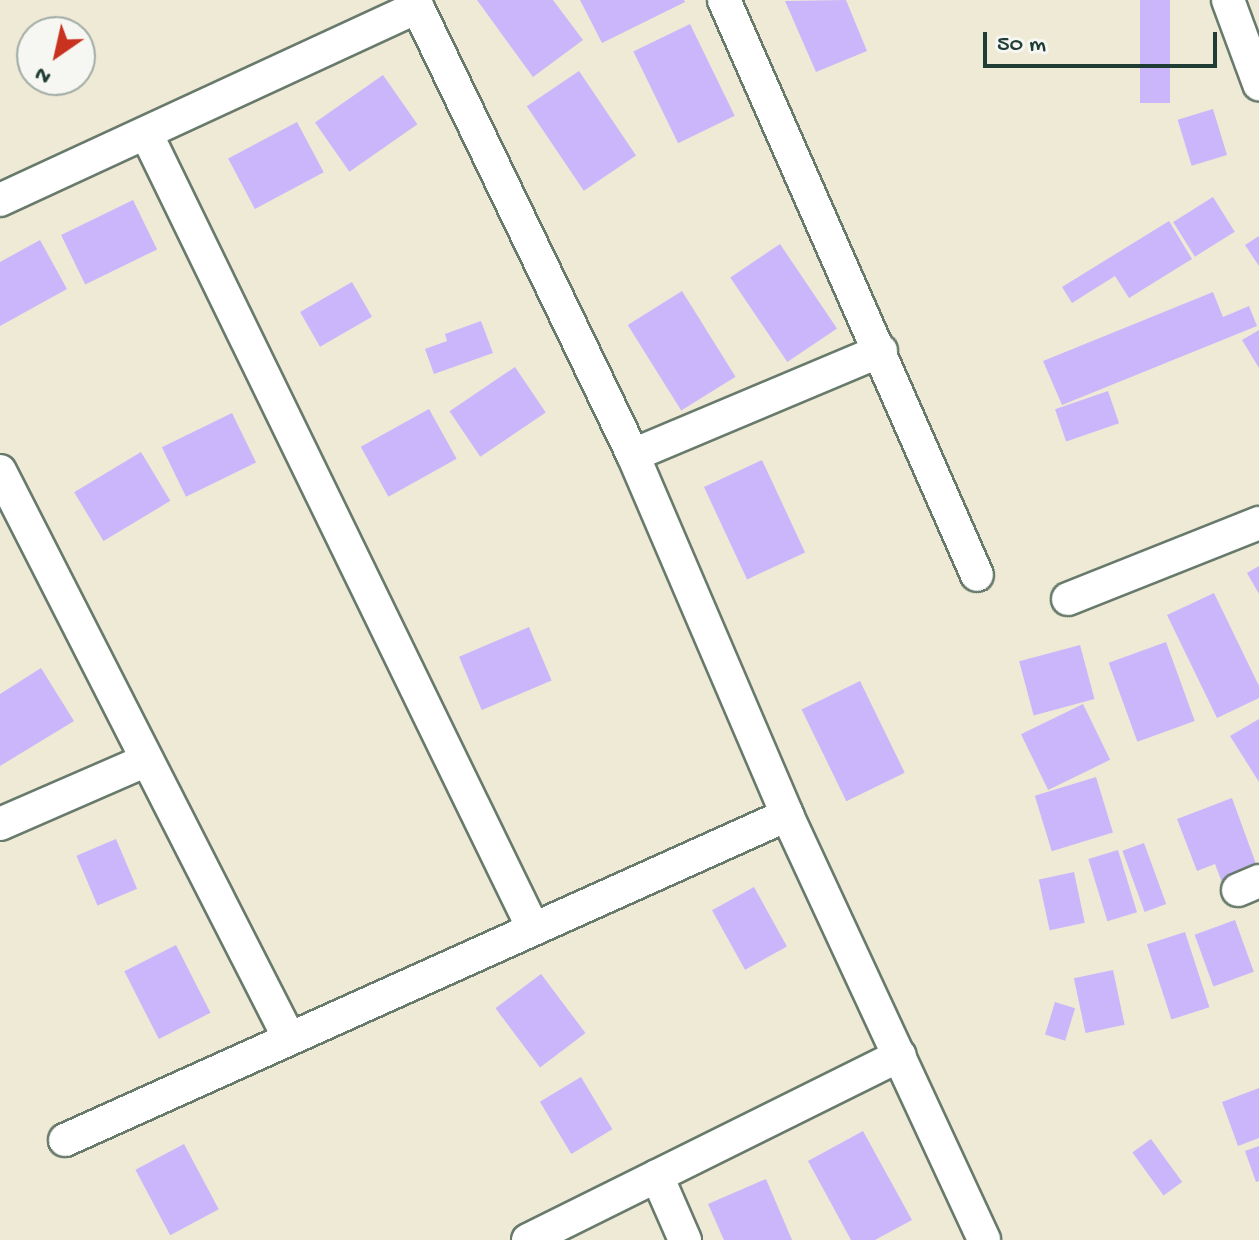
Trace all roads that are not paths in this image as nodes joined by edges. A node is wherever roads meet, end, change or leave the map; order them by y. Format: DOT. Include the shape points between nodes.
graph roads {
  1 [pos="724,0"];
  2 [pos="1228,0"];
  3 [pos="416,3"];
  4 [pos="1259,84"];
  5 [pos="146,133"];
  6 [pos="0,200"];
  7 [pos="881,351"];
  8 [pos="633,455"];
  9 [pos="0,471"];
  10 [pos="1259,523"];
  11 [pos="977,575"];
  12 [pos="1068,599"];
  13 [pos="147,760"];
  14 [pos="787,815"];
  15 [pos="0,824"];
  16 [pos="532,926"];
  17 [pos="289,1038"];
  18 [pos="900,1055"];
  19 [pos="65,1140"];
  20 [pos="657,1176"];
  21 [pos="528,1240"];
  22 [pos="685,1240"];
  23 [pos="984,1240"];
  1 -- 7 [label="street"];
  2 -- 4 [label="street"];
  3 -- 5 [label="street"];
  3 -- 8 [label="street"];
  5 -- 6 [label="street"];
  5 -- 16 [label="street"];
  7 -- 8 [label="street"];
  7 -- 11 [label="street"];
  8 -- 14 [label="street"];
  9 -- 13 [label="street"];
  10 -- 12 [label="street"];
  13 -- 15 [label="street"];
  13 -- 17 [label="street"];
  14 -- 16 [label="street"];
  14 -- 18 [label="street"];
  16 -- 17 [label="street"];
  17 -- 19 [label="street"];
  18 -- 20 [label="street"];
  18 -- 23 [label="street"];
  20 -- 21 [label="street"];
  20 -- 22 [label="street"];
}
